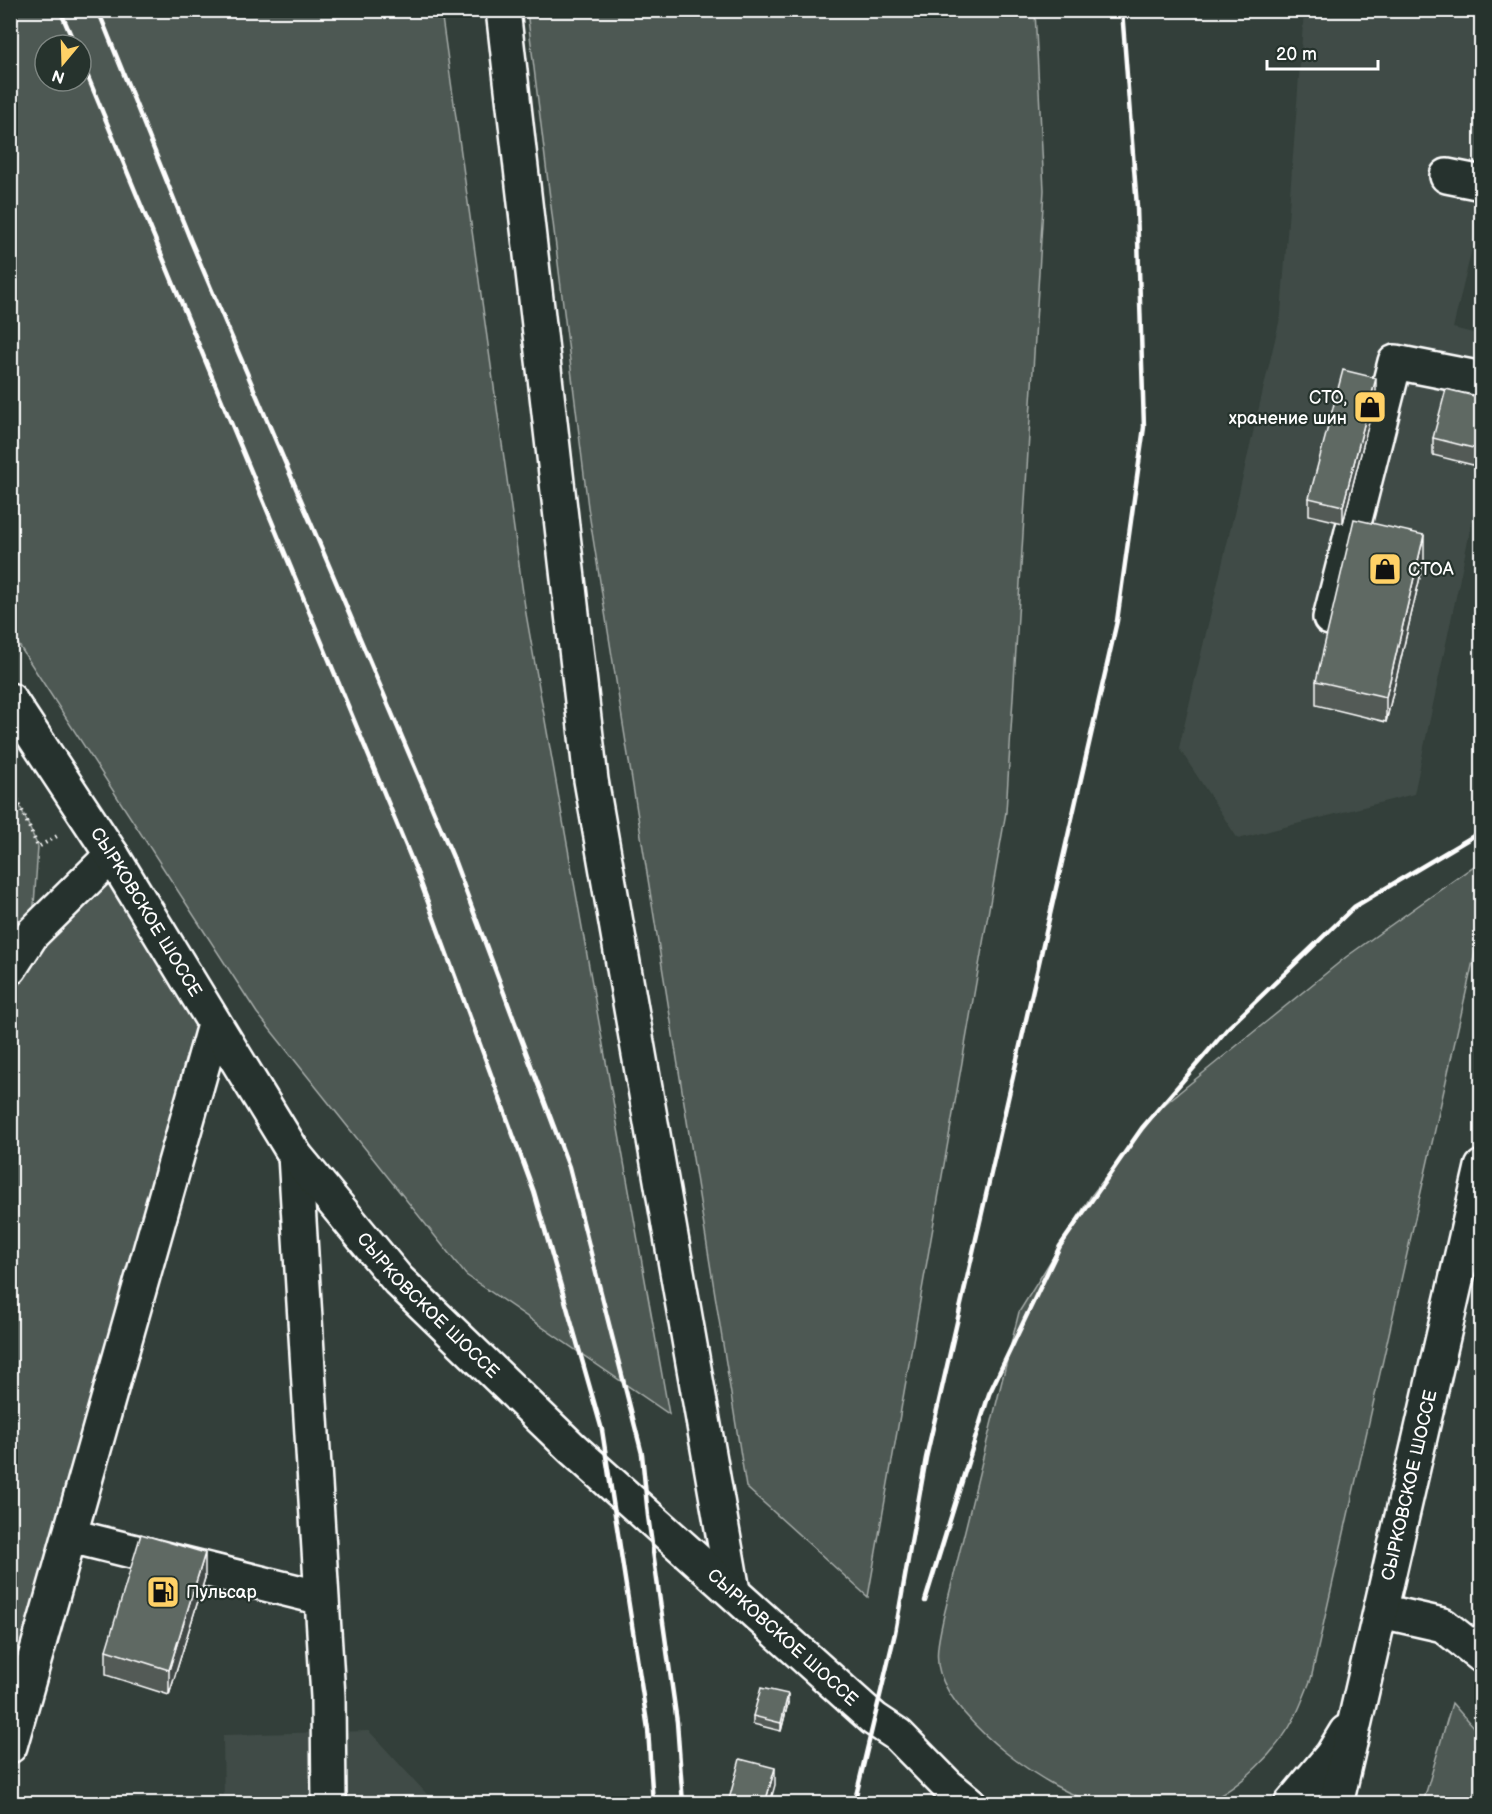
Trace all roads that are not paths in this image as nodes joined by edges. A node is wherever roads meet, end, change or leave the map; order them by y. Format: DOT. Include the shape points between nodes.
graph roads {
  1 [pos="503,10"];
  2 [pos="1448,176"];
  3 [pos="1482,183"];
  4 [pos="1482,379"];
  5 [pos="1330,618"];
  6 [pos="10,700"];
  7 [pos="112,855"];
  8 [pos="10,968"];
  9 [pos="214,1025"];
  10 [pos="295,1155"];
  11 [pos="1480,1182"];
  12 [pos="71,1536"];
  13 [pos="733,1592"];
  14 [pos="322,1598"];
  15 [pos="1381,1611"];
  16 [pos="1482,1656"];
  17 [pos="1356,1718"];
  18 [pos="10,1746"];
  19 [pos="329,1803"];
  20 [pos="970,1803"];
  21 [pos="1291,1803"];
  22 [pos="1336,1803"];
  1 -- 13 [label="main road" via="591,780"];
  2 -- 3 [label="main road"];
  4 -- 5 [label="main road" via="1395,362"];
  6 -- 7 [label="main road, СЫРКОВСКОЕ ШОССЕ"];
  7 -- 8 [label="main road" via="32,934"];
  7 -- 9 [label="main road, СЫРКОВСКОЕ ШОССЕ"];
  9 -- 10 [label="main road, СЫРКОВСКОЕ ШОССЕ"];
  9 -- 12 [label="main road"];
  10 -- 13 [label="main road, СЫРКОВСКОЕ ШОССЕ" via="398,1280 573,1449"];
  10 -- 14 [label="main road"];
  11 -- 15 [label="main road, СЫРКОВСКОЕ ШОССЕ"];
  12 -- 14 [label="main road"];
  12 -- 18 [label="main road"];
  13 -- 20 [label="main road, СЫРКОВСКОЕ ШОССЕ"];
  14 -- 19 [label="main road"];
  15 -- 16 [label="main road" via="1443,1625"];
  15 -- 17 [label="main road, СЫРКОВСКОЕ ШОССЕ"];
  17 -- 21 [label="main road" via="1332,1755"];
  17 -- 22 [label="main road, СЫРКОВСКОЕ ШОССЕ"];
}
